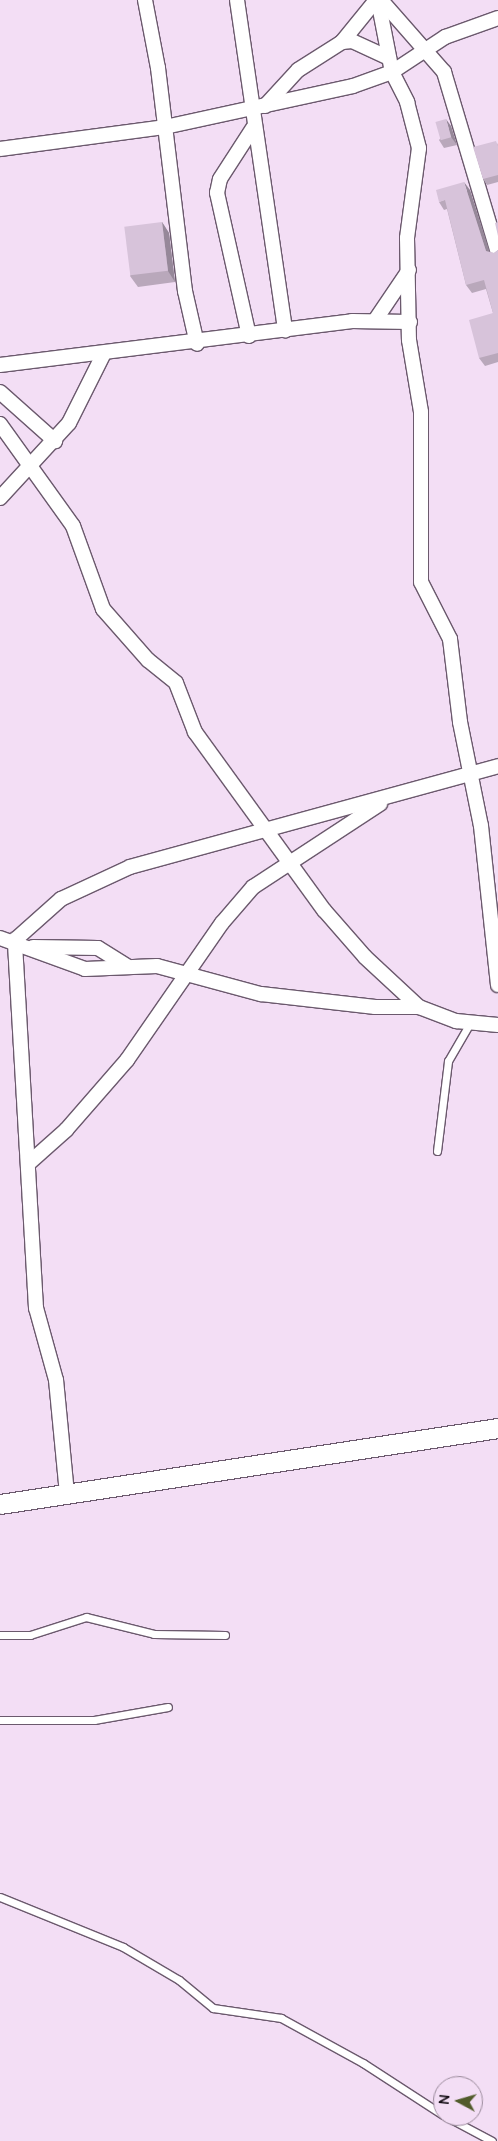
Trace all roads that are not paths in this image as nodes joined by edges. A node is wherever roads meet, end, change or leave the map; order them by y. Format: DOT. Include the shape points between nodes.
graph roads {
  1 [pos="145,0"];
  2 [pos="237,0"];
  3 [pos="378,0"];
  4 [pos="498,18"];
  5 [pos="342,42"];
  6 [pos="427,48"];
  7 [pos="388,58"];
  8 [pos="392,72"];
  9 [pos="265,106"];
  10 [pos="250,109"];
  11 [pos="165,127"];
  12 [pos="253,128"];
  13 [pos="0,149"];
  14 [pos="498,253"];
  15 [pos="409,270"];
  16 [pos="376,319"];
  17 [pos="410,322"];
  18 [pos="285,331"];
  19 [pos="249,336"];
  20 [pos="196,344"];
  21 [pos="104,353"];
  22 [pos="0,365"];
  23 [pos="0,392"];
  24 [pos="0,424"];
  25 [pos="55,441"];
  26 [pos="32,463"];
  27 [pos="0,498"];
  28 [pos="498,766"];
  29 [pos="470,770"];
  30 [pos="391,797"];
  31 [pos="265,830"];
  32 [pos="292,865"];
  33 [pos="0,938"];
  34 [pos="21,943"];
  35 [pos="127,966"];
  36 [pos="187,972"];
  37 [pos="498,985"];
  38 [pos="419,1007"];
  39 [pos="471,1022"];
  40 [pos="498,1025"];
  41 [pos="437,1151"];
  42 [pos="29,1163"];
  43 [pos="498,1428"];
  44 [pos="67,1494"];
  45 [pos="0,1504"];
  46 [pos="0,1635"];
  47 [pos="225,1635"];
  48 [pos="168,1707"];
  49 [pos="0,1720"];
  50 [pos="0,1897"];
  51 [pos="433,2108"];
  52 [pos="464,2126"];
  53 [pos="492,2141"];
  1 -- 11 [label="street"];
  2 -- 10 [label="street"];
  3 -- 5 [label="street"];
  3 -- 6 [label="street"];
  3 -- 7 [label="street"];
  4 -- 6 [label="street"];
  5 -- 7 [label="street" via="352,41"];
  5 -- 9 [label="street" via="298,70"];
  6 -- 8 [label="street"];
  6 -- 14 [label="street" via="450,86"];
  7 -- 8 [label="street"];
  8 -- 9 [label="street"];
  8 -- 15 [label="street" via="407,102 419,148 407,215"];
  9 -- 10 [label="street"];
  10 -- 11 [label="street"];
  10 -- 12 [label="street"];
  11 -- 13 [label="street"];
  11 -- 20 [label="street" via="184,284"];
  12 -- 18 [label="street"];
  12 -- 19 [label="street" via="220,179 218,193"];
  15 -- 16 [label="street"];
  15 -- 17 [label="street"];
  16 -- 17 [label="street"];
  16 -- 18 [label="street"];
  17 -- 29 [label="street" via="421,412 421,582 450,640"];
  18 -- 19 [label="street"];
  19 -- 20 [label="street"];
  20 -- 21 [label="street"];
  21 -- 22 [label="street"];
  21 -- 25 [label="street"];
  23 -- 25 [label="street"];
  24 -- 26 [label="street"];
  25 -- 26 [label="street"];
  26 -- 27 [label="street"];
  26 -- 31 [label="street" via="74,526 103,609 148,660 176,683 195,732"];
  28 -- 29 [label="street"];
  29 -- 30 [label="street"];
  29 -- 37 [label="street" via="481,826"];
  30 -- 31 [label="street"];
  30 -- 32 [label="street"];
  31 -- 32 [label="street"];
  31 -- 34 [label="street" via="150,860 94,882 61,899"];
  32 -- 36 [label="street" via="253,887"];
  32 -- 38 [label="street" via="350,941"];
  33 -- 34 [label="street"];
  34 -- 35 [label="street" via="85,969"];
  34 -- 35 [label="street" via="98,948"];
  34 -- 42 [label="street"];
  35 -- 36 [label="street"];
  36 -- 38 [label="street" via="261,994 375,1007"];
  36 -- 42 [label="street" via="127,1060 66,1130"];
  38 -- 39 [label="street"];
  39 -- 40 [label="street"];
  39 -- 41 [label="lane" via="448,1061"];
  42 -- 44 [label="street" via="36,1308 56,1380"];
  43 -- 44 [label="street"];
  44 -- 45 [label="street"];
  46 -- 47 [label="lane" via="30,1635 86,1616 154,1634"];
  48 -- 49 [label="lane" via="94,1720"];
  50 -- 51 [label="lane" via="123,1947 180,1980 213,2008 280,2018 362,2063"];
  52 -- 53 [label="lane"];
}
